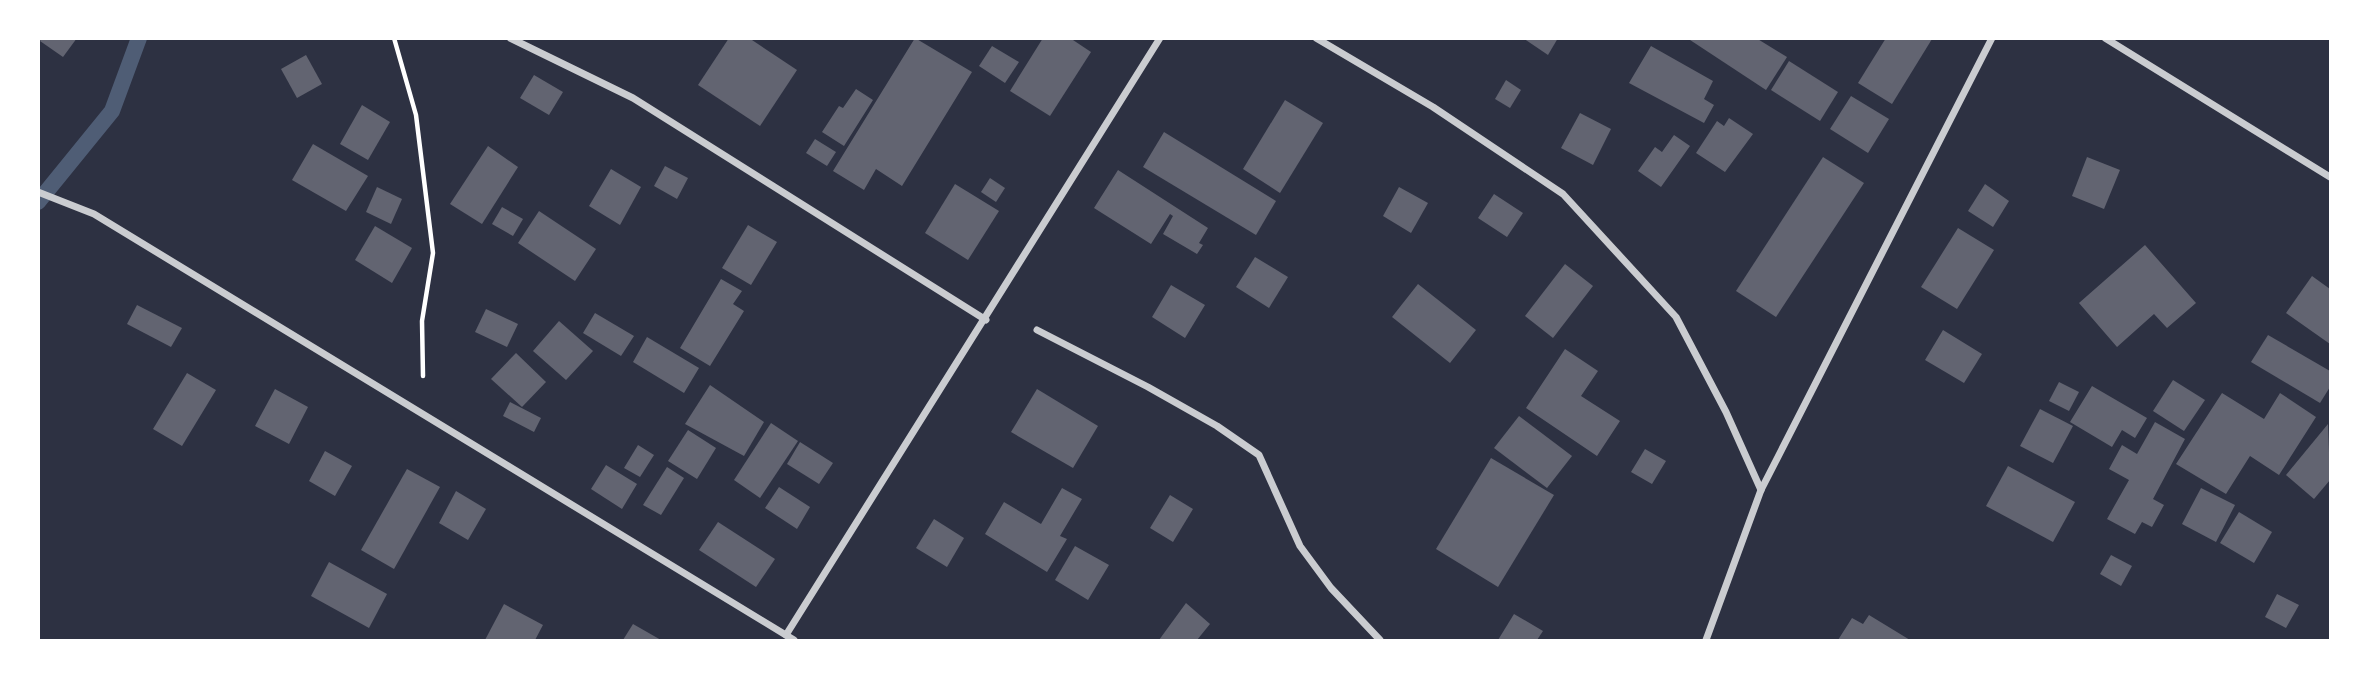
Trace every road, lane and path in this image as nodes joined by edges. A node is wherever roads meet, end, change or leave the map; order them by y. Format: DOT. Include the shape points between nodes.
graph roads {
  1 [pos="394,38"];
  2 [pos="510,38"];
  3 [pos="1160,38"];
  4 [pos="1316,38"];
  5 [pos="1992,38"];
  6 [pos="2105,38"];
  7 [pos="2330,177"];
  8 [pos="38,192"];
  9 [pos="986,320"];
  10 [pos="1037,330"];
  11 [pos="424,414"];
  12 [pos="1761,490"];
  13 [pos="786,635"];
  14 [pos="794,640"];
  15 [pos="1380,640"];
  16 [pos="1706,640"];
  1 -- 11 [label="path" via="416,115 433,253 422,321"];
  2 -- 9 [label="street" via="632,98"];
  3 -- 9 [label="street"];
  4 -- 12 [label="street" via="1433,107 1563,194 1676,317"];
  5 -- 12 [label="street"];
  6 -- 7 [label="street"];
  8 -- 11 [label="street" via="94,214"];
  9 -- 13 [label="street"];
  10 -- 15 [label="street" via="1160,393 1259,455 1300,546 1331,588"];
  11 -- 13 [label="street"];
  12 -- 16 [label="street"];
  13 -- 14 [label="street"];
}
